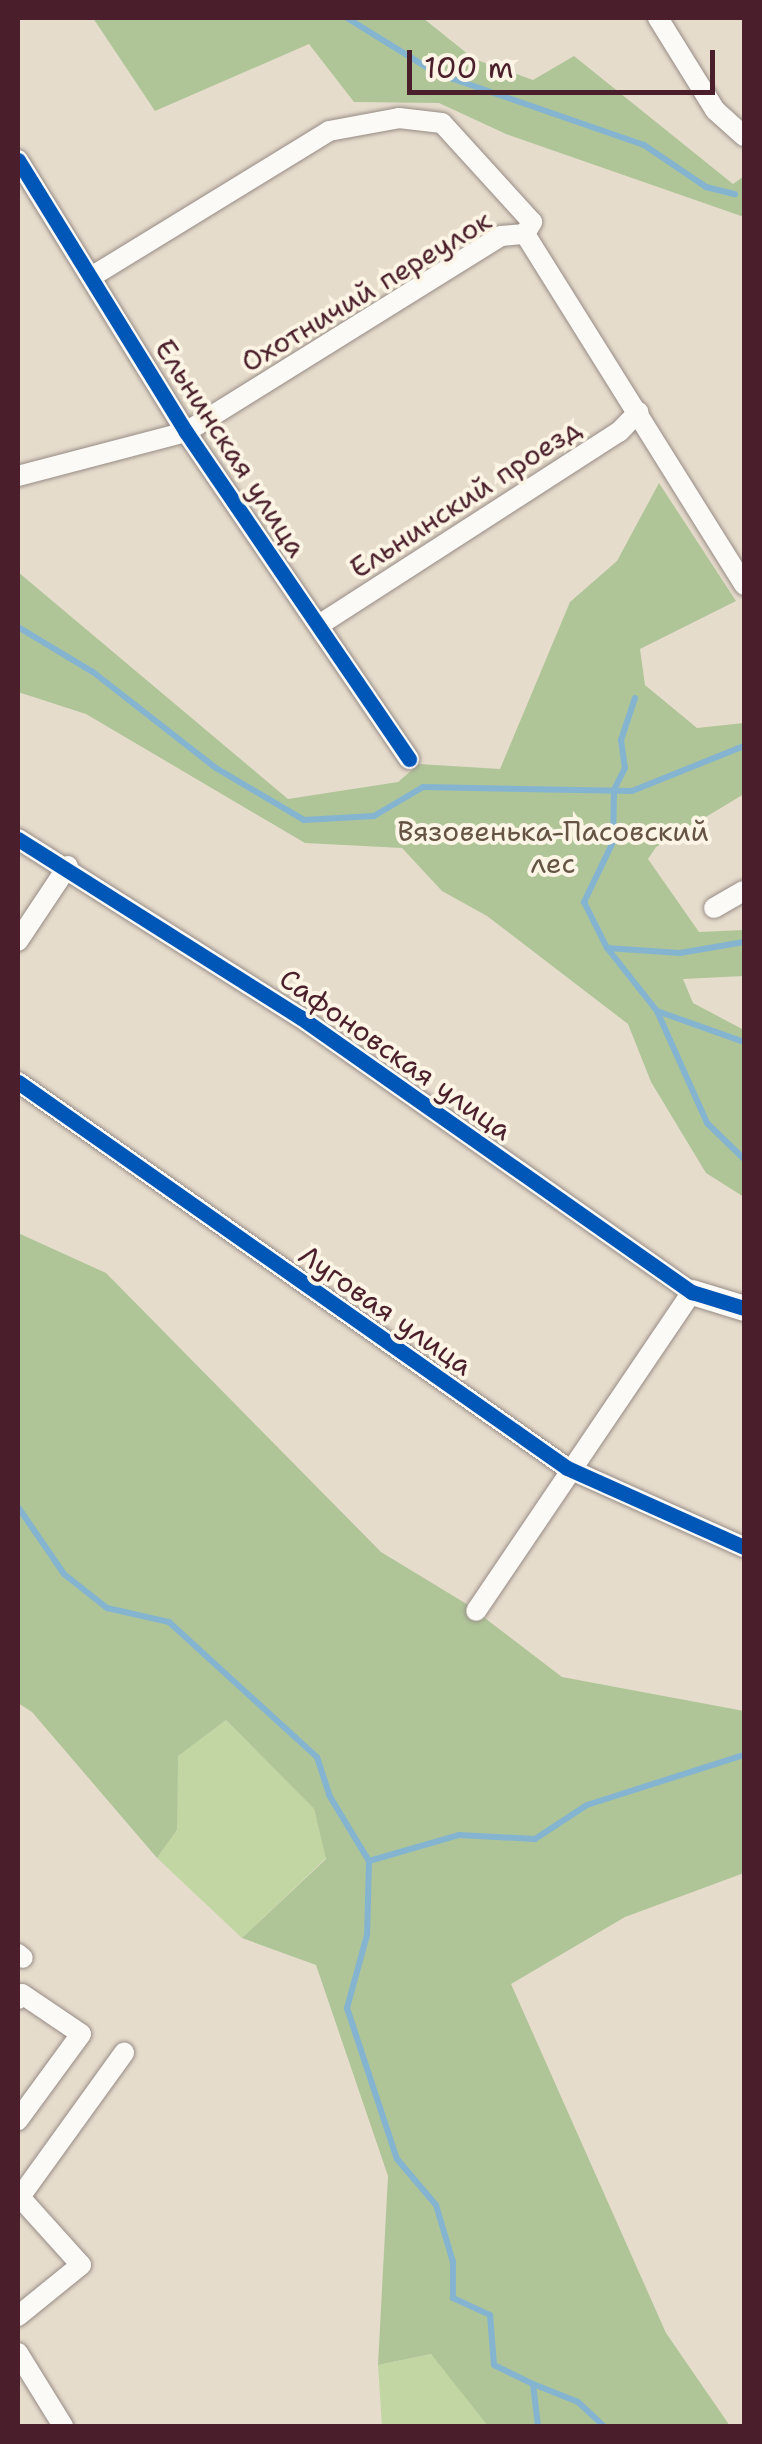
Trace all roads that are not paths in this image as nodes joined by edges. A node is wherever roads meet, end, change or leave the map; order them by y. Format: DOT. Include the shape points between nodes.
graph roads {
  1 [pos="658,18"];
  2 [pos="744,136"];
  3 [pos="18,160"];
  4 [pos="525,234"];
  5 [pos="91,277"];
  6 [pos="638,412"];
  7 [pos="186,432"];
  8 [pos="18,476"];
  9 [pos="744,586"];
  10 [pos="319,625"];
  11 [pos="408,759"];
  12 [pos="18,839"];
  13 [pos="68,866"];
  14 [pos="744,891"];
  15 [pos="714,908"];
  16 [pos="18,941"];
  17 [pos="18,1082"];
  18 [pos="692,1292"];
  19 [pos="744,1308"];
  20 [pos="567,1468"];
  21 [pos="744,1547"];
  22 [pos="476,1610"];
  23 [pos="18,1999"];
  24 [pos="124,2053"];
  25 [pos="18,2120"];
  26 [pos="19,2196"];
  27 [pos="18,2316"];
  28 [pos="18,2353"];
  29 [pos="63,2426"];
  1 -- 2 [label="street" via="715,110"];
  3 -- 5 [label="street, Ельнинская улица"];
  4 -- 5 [label="street" via="532,222 442,123 399,118 330,132"];
  4 -- 6 [label="street"];
  4 -- 7 [label="street, Охотничий переулок" via="501,236"];
  5 -- 7 [label="street, Ельнинская улица"];
  6 -- 9 [label="street"];
  6 -- 10 [label="street, Ельнинский проезд" via="619,432"];
  7 -- 8 [label="street, Охотничий переулок"];
  7 -- 10 [label="street, Ельнинская улица"];
  10 -- 11 [label="street, Ельнинская улица"];
  12 -- 13 [label="street, Сафоновская улица"];
  13 -- 16 [label="street"];
  13 -- 18 [label="street, Сафоновская улица" via="300,1016"];
  14 -- 15 [label="street"];
  17 -- 20 [label="street, Луговая улица"];
  18 -- 19 [label="street, Сафоновская улица"];
  18 -- 20 [label="street"];
  20 -- 21 [label="street, Луговая улица"];
  20 -- 22 [label="street"];
  23 -- 25 [label="street" via="22,1994 81,2034"];
  24 -- 26 [label="street"];
  26 -- 27 [label="street" via="80,2265"];
  28 -- 29 [label="street"];
}
